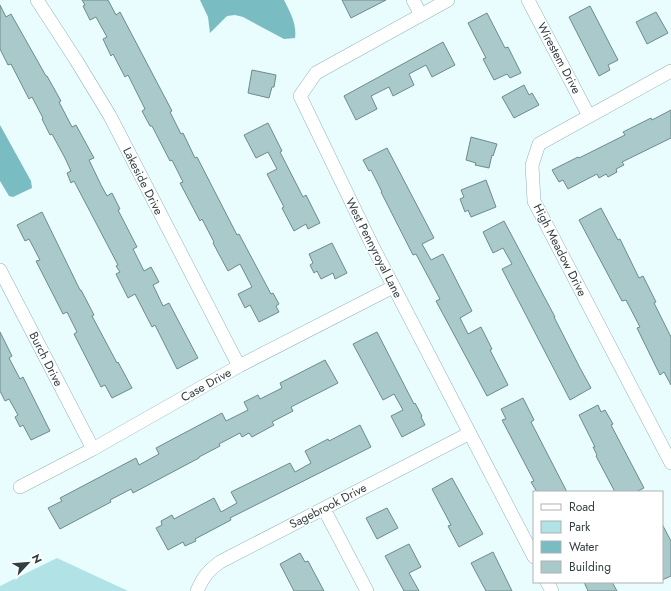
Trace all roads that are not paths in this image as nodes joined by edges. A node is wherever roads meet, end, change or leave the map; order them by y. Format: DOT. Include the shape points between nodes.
graph roads {
  1 [pos="37,0"];
  2 [pos="413,0"];
  3 [pos="448,0"];
  4 [pos="528,0"];
  5 [pos="421,15"];
  6 [pos="671,71"];
  7 [pos="589,116"];
  8 [pos="0,270"];
  9 [pos="393,287"];
  10 [pos="239,366"];
  11 [pos="470,433"];
  12 [pos="93,449"];
  13 [pos="671,463"];
  14 [pos="20,487"];
  15 [pos="324,509"];
  16 [pos="533,555"];
  17 [pos="197,591"];
  18 [pos="367,591"];
  1 -- 10 [label="street, Lakeside Drive" via="110,116"];
  2 -- 5 [label="street"];
  3 -- 5 [label="street, West Pennyroyal Lane"];
  4 -- 7 [label="street, Wirestem Drive"];
  5 -- 9 [label="street, West Pennyroyal Lane" via="316,73 300,96"];
  6 -- 7 [label="street, High Meadow Drive"];
  7 -- 13 [label="street, High Meadow Drive" via="539,144 532,165 534,201"];
  8 -- 12 [label="street, Burch Drive"];
  9 -- 10 [label="street, Case Drive"];
  9 -- 11 [label="street, West Pennyroyal Lane"];
  10 -- 12 [label="street, Case Drive"];
  11 -- 15 [label="street, Sagebrook Drive"];
  11 -- 16 [label="street, West Pennyroyal Lane"];
  12 -- 14 [label="street, Case Drive"];
  15 -- 17 [label="street, Sagebrook Drive" via="220,562 202,579"];
  15 -- 18 [label="street"];
}
